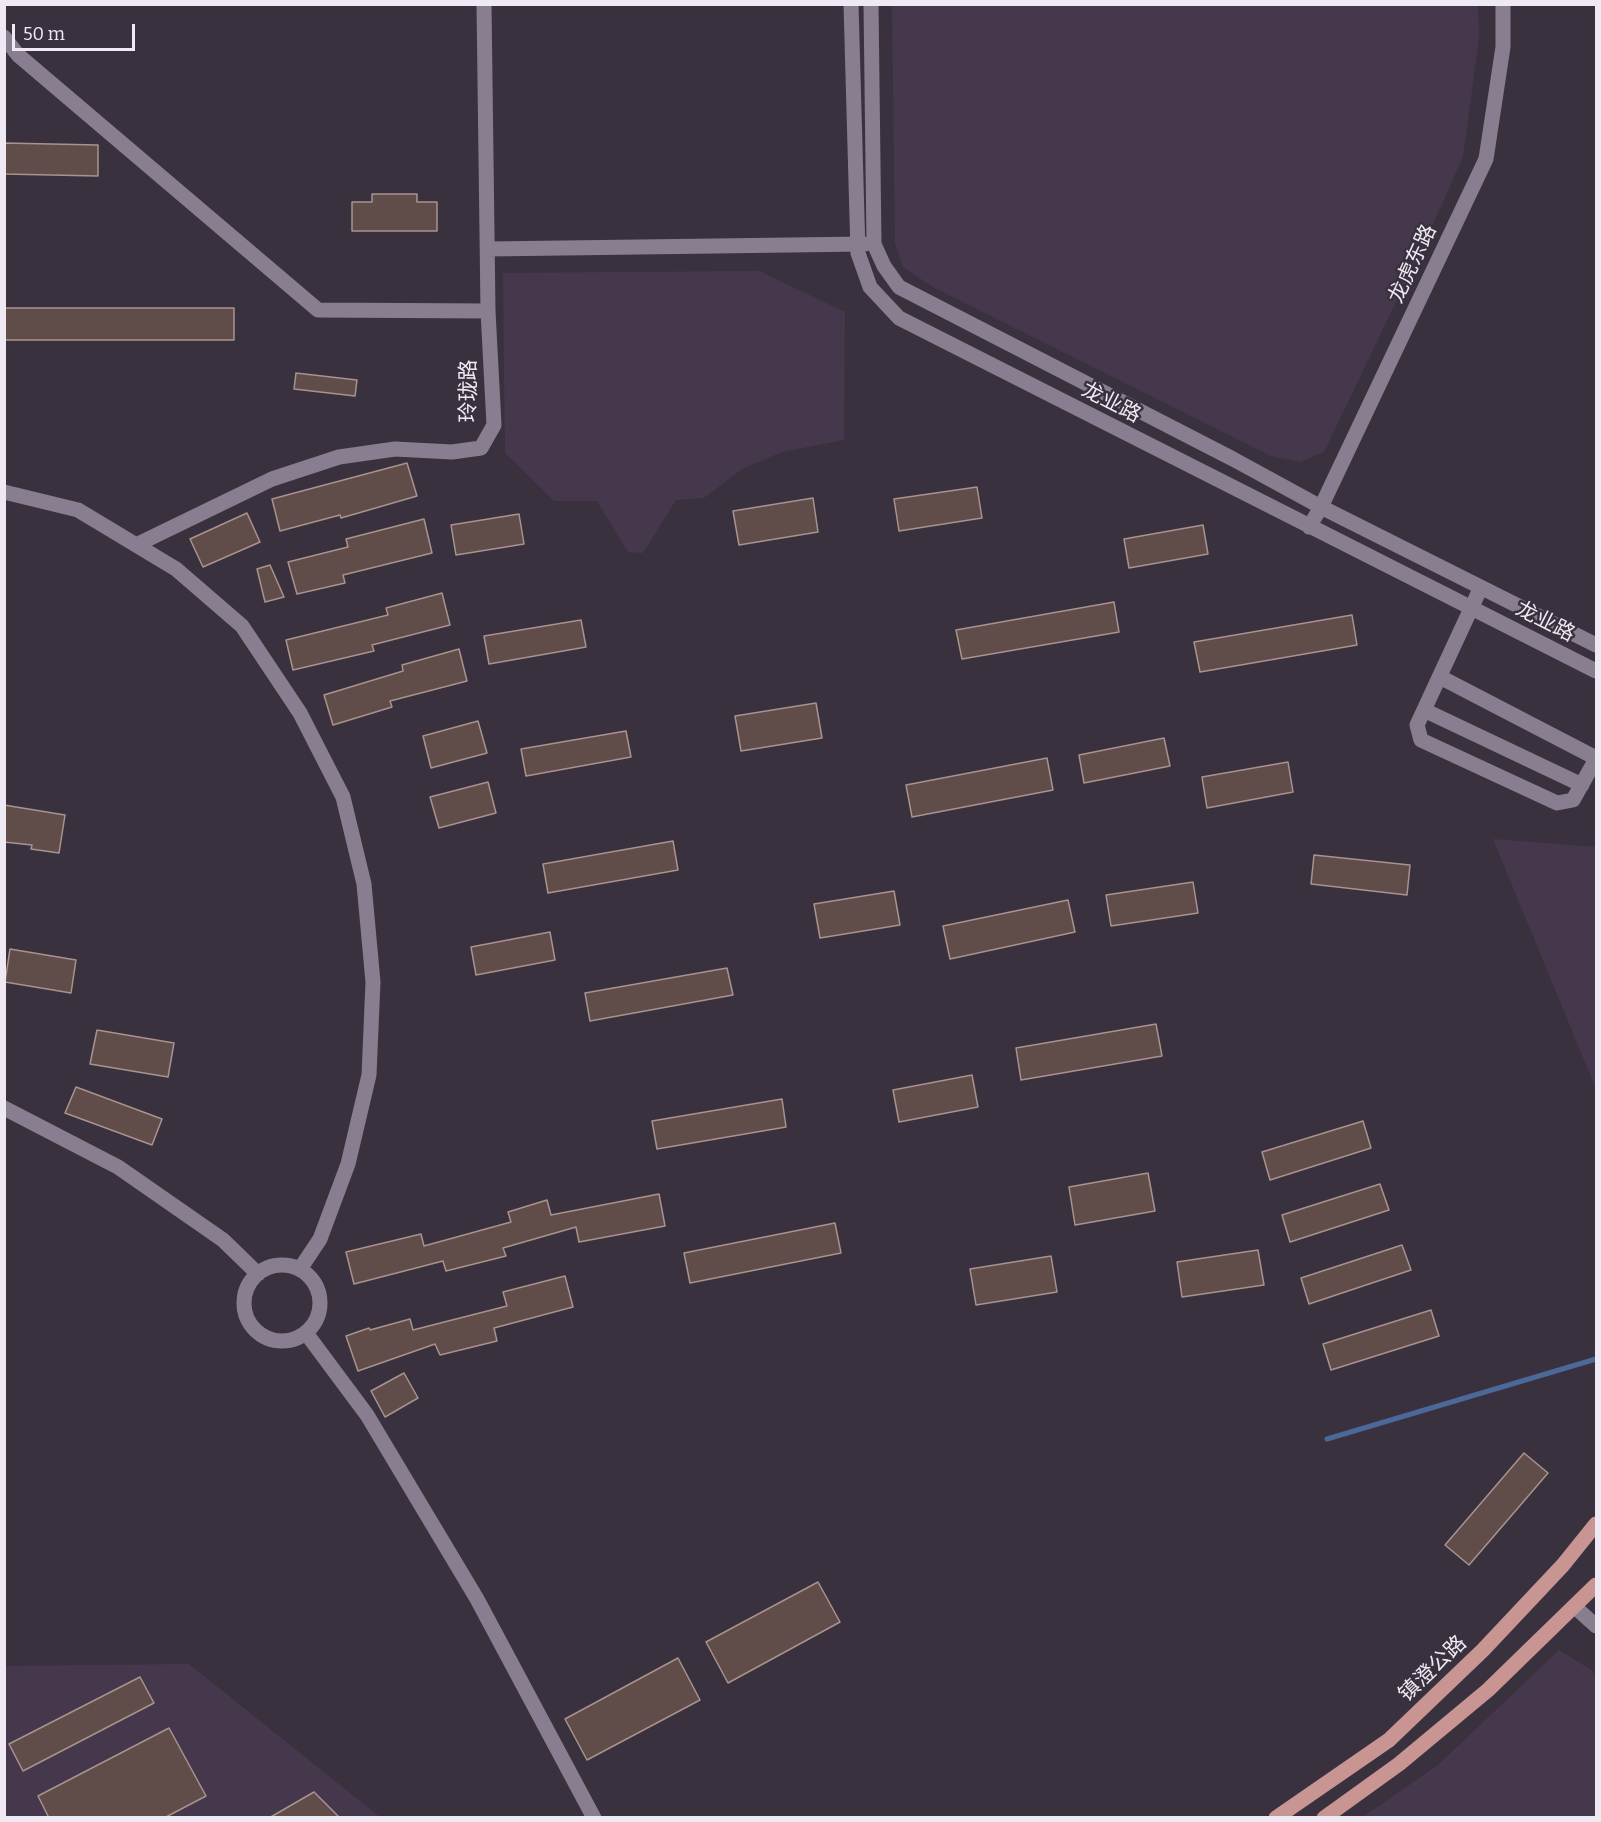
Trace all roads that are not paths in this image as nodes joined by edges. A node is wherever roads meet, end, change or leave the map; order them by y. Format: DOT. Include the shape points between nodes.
graph roads {
  1 [pos="484,4"];
  2 [pos="851,4"];
  3 [pos="870,4"];
  4 [pos="1503,4"];
  5 [pos="4,37"];
  6 [pos="857,244"];
  7 [pos="874,244"];
  8 [pos="488,249"];
  9 [pos="488,311"];
  10 [pos="4,492"];
  11 [pos="1321,507"];
  12 [pos="1309,527"];
  13 [pos="136,545"];
  14 [pos="1481,587"];
  15 [pos="1471,608"];
  16 [pos="1596,645"];
  17 [pos="1596,671"];
  18 [pos="1440,677"];
  19 [pos="1424,710"];
  20 [pos="1596,758"];
  21 [pos="1582,784"];
  22 [pos="4,1108"];
  23 [pos="300,1269"];
  24 [pos="258,1274"];
  25 [pos="306,1334"];
  26 [pos="1596,1524"];
  27 [pos="1596,1585"];
  28 [pos="1575,1607"];
  29 [pos="1596,1626"];
  30 [pos="594,1818"];
  31 [pos="1276,1818"];
  32 [pos="1324,1818"];
  1 -- 8 [label="street, 玲珑路"];
  2 -- 6 [label="street, 龙业路"];
  3 -- 7 [label="street, 龙业路"];
  4 -- 11 [label="street, 龙虎东路" via="1503,47 1486,159"];
  5 -- 9 [label="street" via="18,55 318,310"];
  6 -- 7 [label="street"];
  6 -- 8 [label="street"];
  6 -- 12 [label="street, 龙业路" via="870,287 899,318"];
  7 -- 11 [label="street, 龙业路" via="899,287"];
  8 -- 9 [label="street, 玲珑路"];
  9 -- 13 [label="street, 玲珑路" via="494,425 481,448 452,452 394,449 339,458 272,479"];
  10 -- 13 [label="street" via="78,510"];
  11 -- 12 [label="street, 龙虎东路"];
  11 -- 14 [label="street, 龙业路"];
  12 -- 15 [label="street, 龙业路"];
  13 -- 23 [label="street" via="176,569 242,626 300,714 344,797 364,884 374,982 369,1076 348,1164 320,1239"];
  14 -- 15 [label="street"];
  14 -- 16 [label="street, 龙业路"];
  15 -- 17 [label="street, 龙业路"];
  15 -- 18 [label="street"];
  18 -- 19 [label="street"];
  18 -- 20 [label="street"];
  19 -- 21 [label="street"];
  19 -- 21 [label="street" via="1417,725 1422,740 1432,745 1557,803 1573,801"];
  20 -- 21 [label="street"];
  22 -- 24 [label="street" via="118,1167 223,1240"];
  23 -- 24 [label="street" via="276,1265"];
  23 -- 25 [label="street" via="312,1279 319,1293 316,1322"];
  24 -- 25 [label="street" via="245,1291 243,1307 249,1323 260,1335 275,1341 291,1341"];
  25 -- 30 [label="street" via="367,1416 471,1588"];
  26 -- 31 [label="main road, 镇澄公路" via="1483,1650 1389,1740"];
  27 -- 28 [label="main road"];
  28 -- 29 [label="street"];
  28 -- 32 [label="main road" via="1479,1697"];
}
